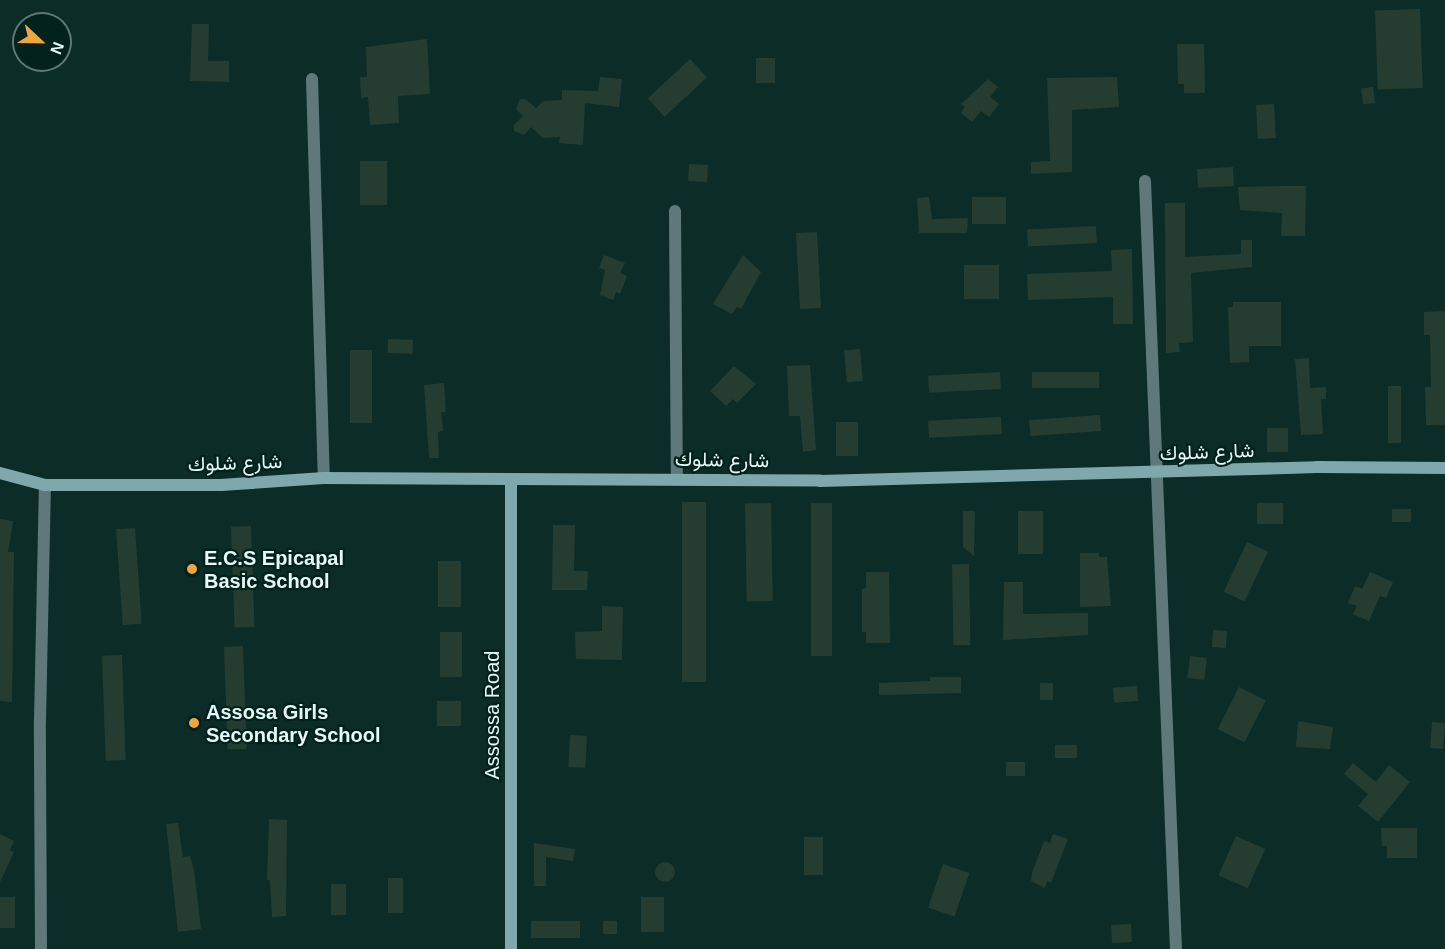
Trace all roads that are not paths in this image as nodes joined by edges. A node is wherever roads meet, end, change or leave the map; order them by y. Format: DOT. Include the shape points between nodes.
graph roads {
  1 [pos="312,79"];
  2 [pos="1145,181"];
  3 [pos="675,211"];
  4 [pos="1445,468"];
  5 [pos="0,473"];
  6 [pos="1158,473"];
  7 [pos="677,477"];
  8 [pos="324,478"];
  9 [pos="511,482"];
  10 [pos="45,485"];
  11 [pos="41,949"];
  12 [pos="511,949"];
  13 [pos="1176,949"];
  1 -- 8 [label="street"];
  2 -- 6 [label="street"];
  3 -- 7 [label="street"];
  4 -- 6 [label="street, شارع شلوك" via="1317,466"];
  5 -- 10 [label="street, شارع شلوك"];
  6 -- 7 [label="street, شارع شلوك" via="820,482"];
  6 -- 13 [label="street"];
  7 -- 9 [label="street, شارع شلوك"];
  8 -- 9 [label="street, شارع شلوك"];
  8 -- 10 [label="street, شارع شلوك" via="221,485"];
  9 -- 12 [label="street, Assossa Road"];
  10 -- 11 [label="street"];
}
